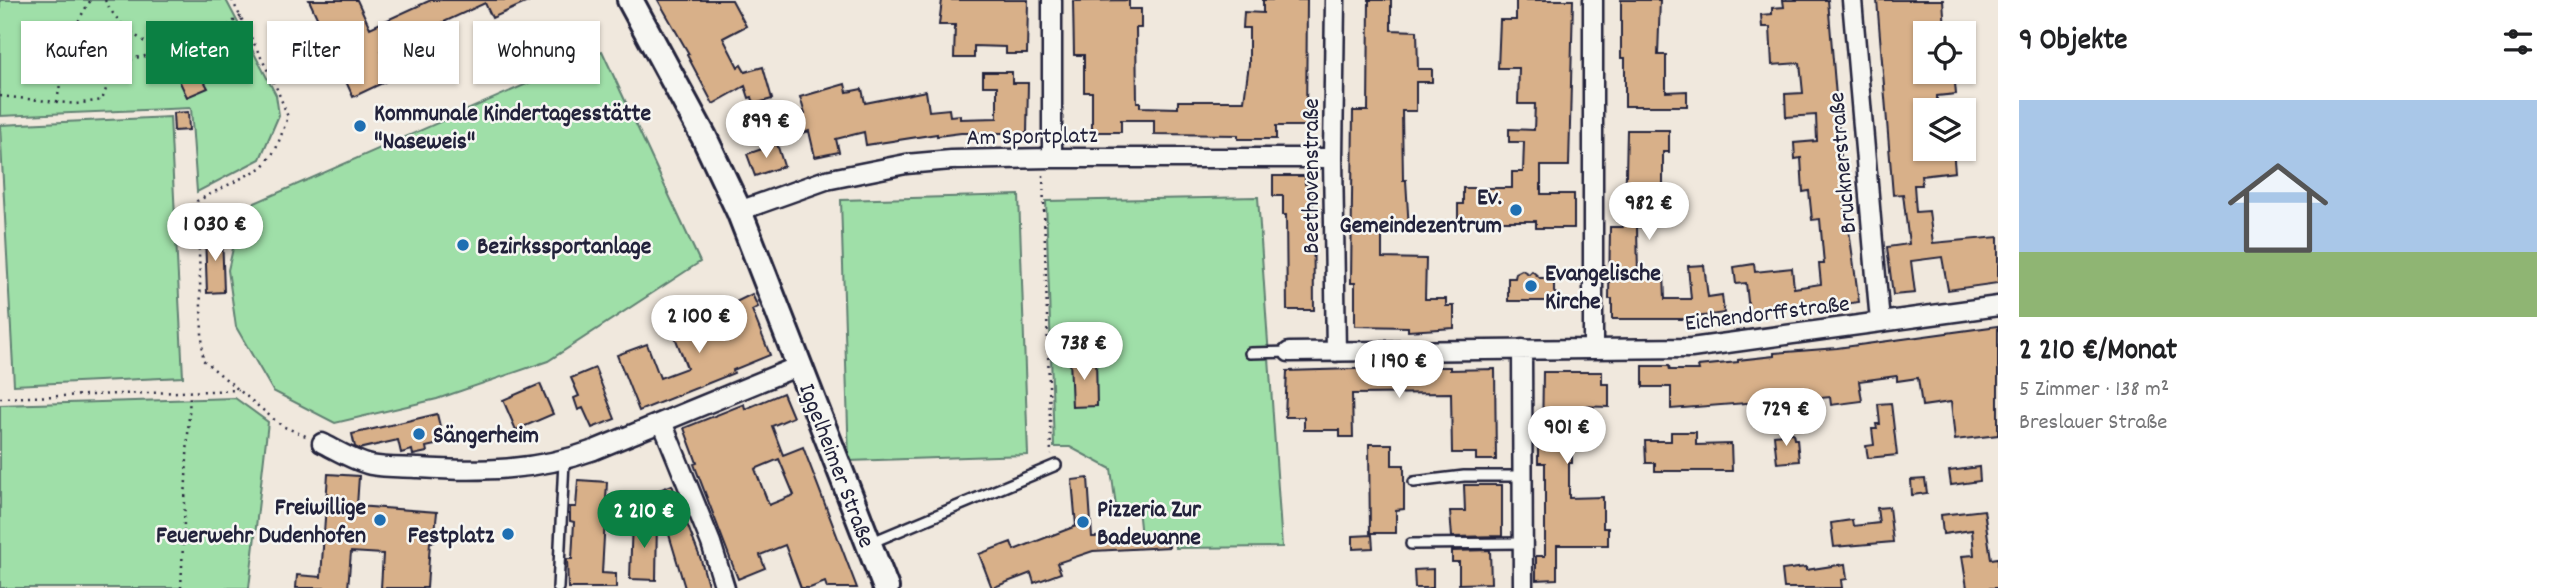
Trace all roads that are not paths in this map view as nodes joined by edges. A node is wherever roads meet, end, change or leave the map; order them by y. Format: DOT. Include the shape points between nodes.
graph roads {
  1 [pos="630,0"];
  2 [pos="1052,0"];
  3 [pos="1335,0"];
  4 [pos="1593,0"];
  5 [pos="1852,0"];
  6 [pos="1047,158"];
  7 [pos="1333,158"];
  8 [pos="739,211"];
  9 [pos="1998,306"];
  10 [pos="1880,322"];
  11 [pos="1522,349"];
  12 [pos="1593,349"];
  13 [pos="1289,352"];
  14 [pos="1336,352"];
  15 [pos="1250,353"];
  16 [pos="801,365"];
  17 [pos="662,422"];
  18 [pos="322,443"];
  19 [pos="564,461"];
  20 [pos="1056,465"];
  21 [pos="1523,476"];
  22 [pos="1414,482"];
  23 [pos="1523,543"];
  24 [pos="868,544"];
  25 [pos="1411,544"];
  26 [pos="558,588"];
  27 [pos="725,588"];
  28 [pos="886,588"];
  29 [pos="1523,588"];
  1 -- 8 [label="street, Iggelheimer Straße"];
  2 -- 6 [label="street"];
  3 -- 7 [label="street, Beethovenstraße"];
  4 -- 12 [label="street"];
  5 -- 10 [label="street, Brucknerstraße"];
  6 -- 7 [label="street, Am Sportplatz"];
  6 -- 8 [label="street, Am Sportplatz" via="951,160 866,171"];
  7 -- 14 [label="street, Beethovenstraße"];
  8 -- 16 [label="street, Iggelheimer Straße"];
  9 -- 10 [label="street, Eichendorffstraße"];
  10 -- 12 [label="street, Eichendorffstraße" via="1691,348"];
  11 -- 12 [label="street, Eichendorffstraße"];
  11 -- 14 [label="street, Eichendorffstraße"];
  11 -- 21 [label="street"];
  13 -- 14 [label="street, Eichendorffstraße"];
  13 -- 15 [label="lane"];
  16 -- 17 [label="street"];
  16 -- 24 [label="street, Iggelheimer Straße"];
  17 -- 19 [label="street"];
  17 -- 27 [label="street" via="712,543"];
  18 -- 19 [label="street" via="373,466 459,471"];
  19 -- 26 [label="lane"];
  20 -- 24 [label="lane"];
  21 -- 22 [label="lane"];
  21 -- 23 [label="street"];
  23 -- 25 [label="lane"];
  23 -- 29 [label="street"];
  24 -- 28 [label="street, Iggelheimer Straße"];
}
